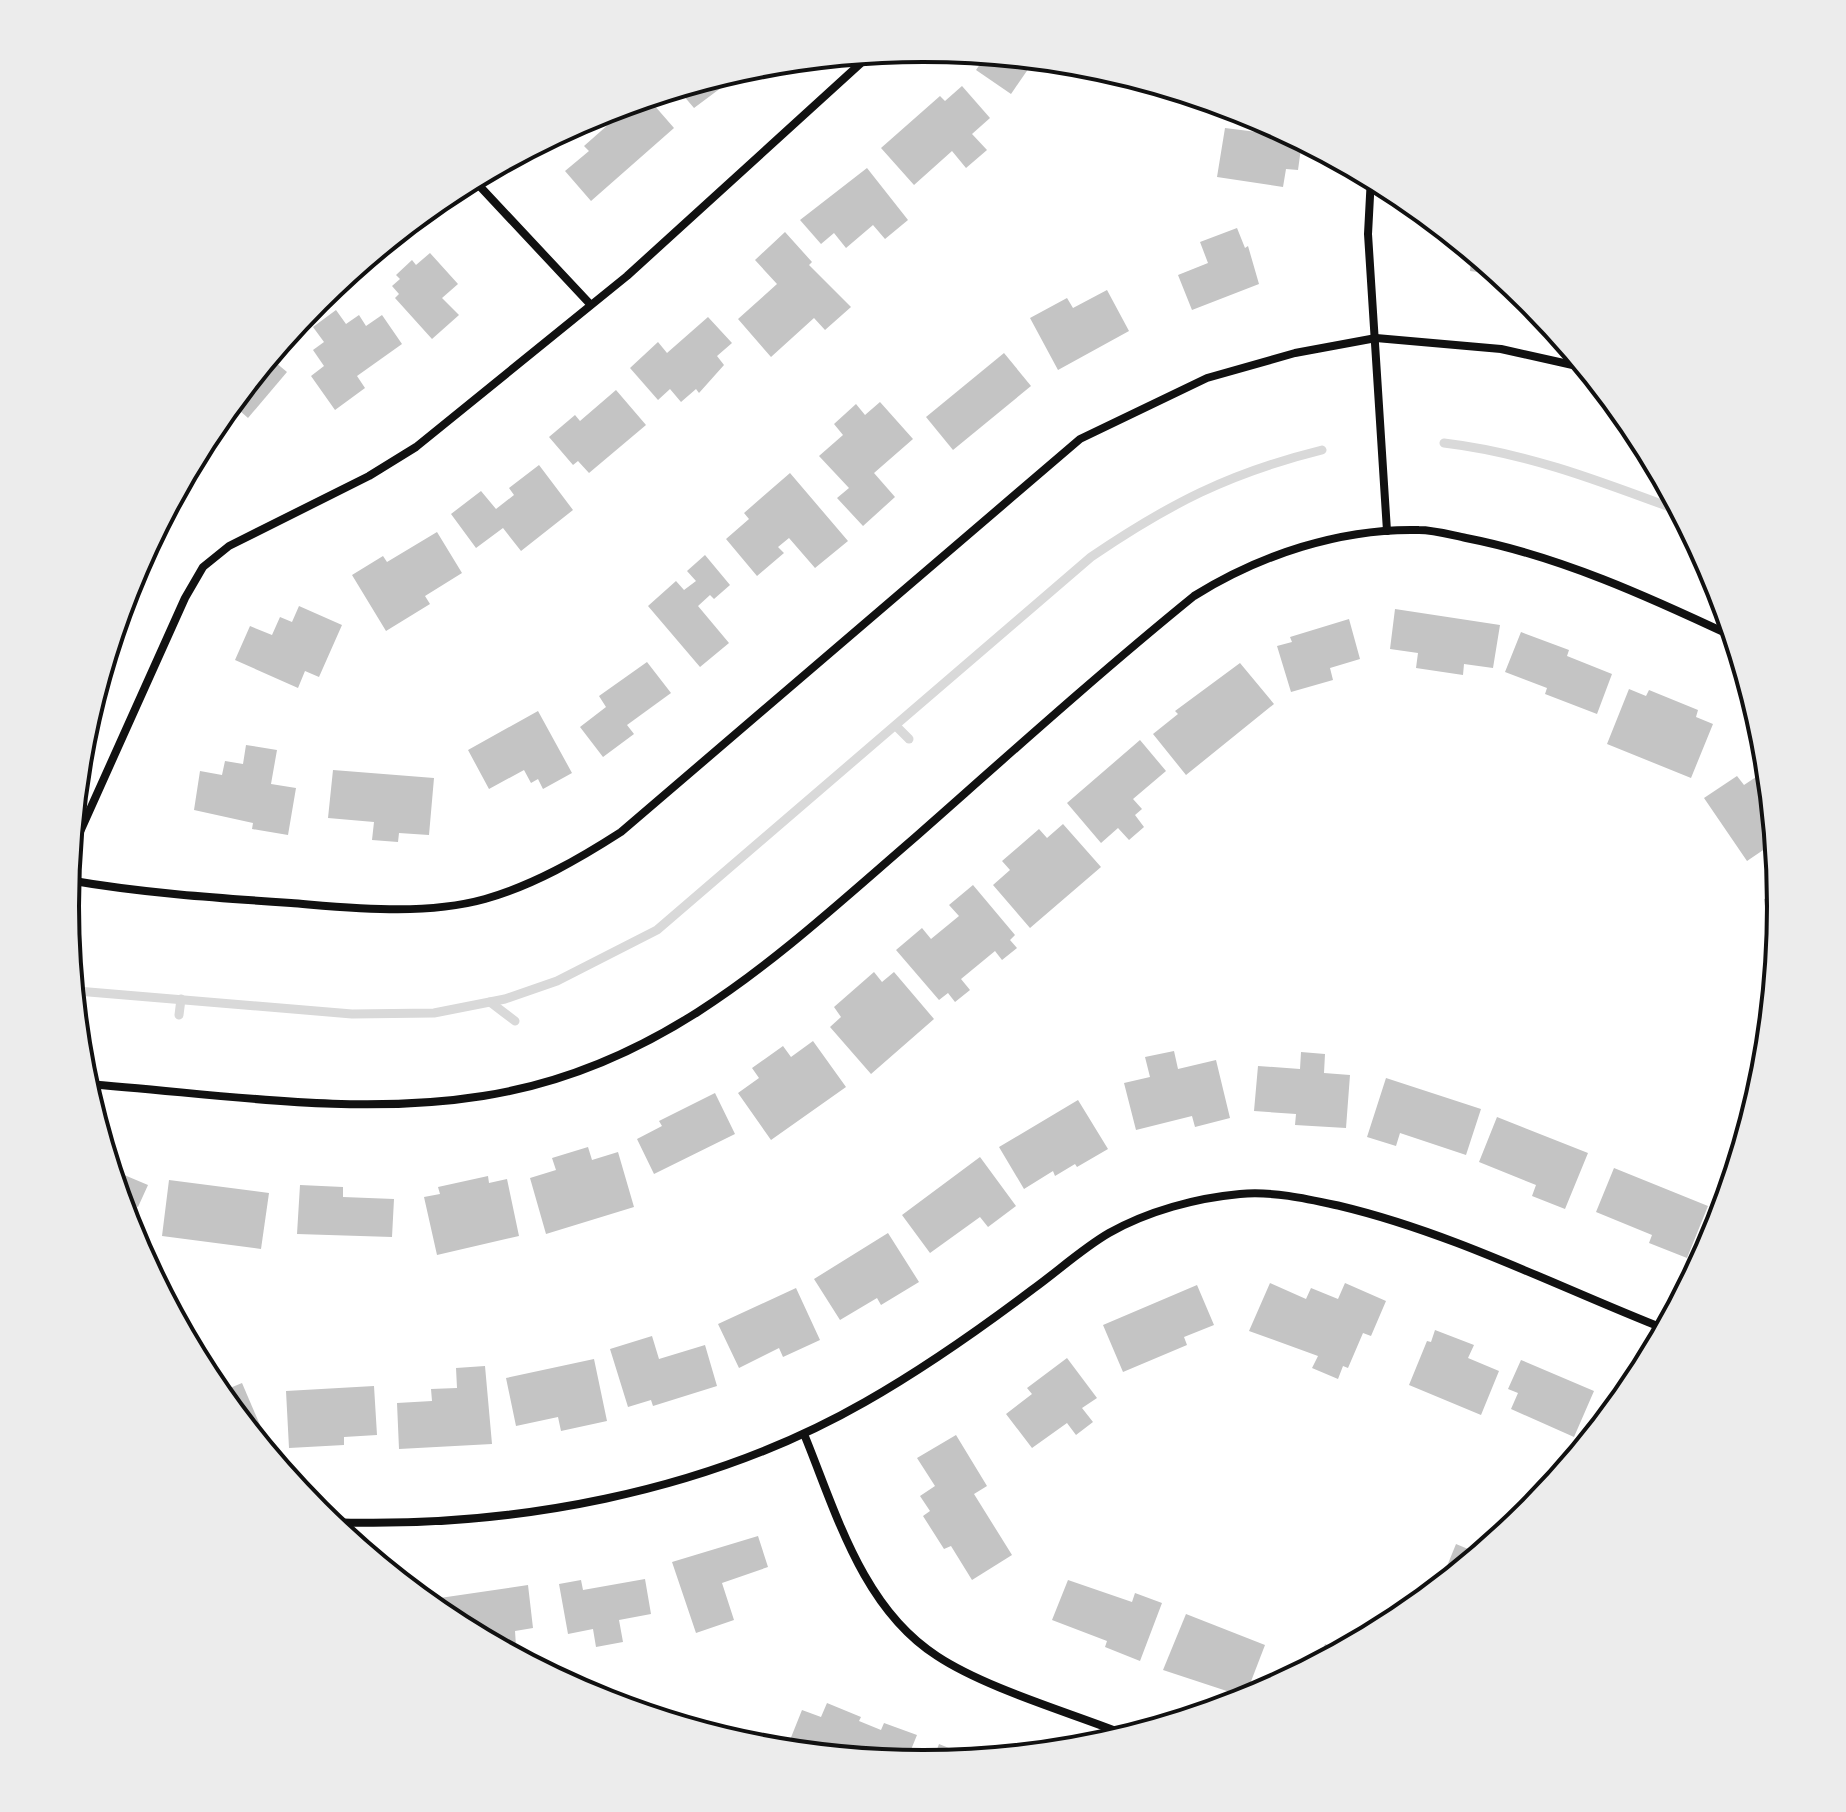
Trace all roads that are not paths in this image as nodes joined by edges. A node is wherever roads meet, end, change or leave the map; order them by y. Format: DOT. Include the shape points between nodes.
graph roads {
  1 [pos="859,65"];
  2 [pos="481,187"];
  3 [pos="1370,191"];
  4 [pos="590,304"];
  5 [pos="1376,338"];
  6 [pos="1570,364"];
  7 [pos="1387,531"];
  8 [pos="1721,632"];
  9 [pos="83,824"];
  10 [pos="80,882"];
  11 [pos="98,1085"];
  12 [pos="1656,1325"];
  13 [pos="804,1434"];
  14 [pos="348,1523"];
  15 [pos="1110,1729"];
  1 -- 4 [label="street"];
  2 -- 4 [label="street"];
  3 -- 5 [label="street"];
  4 -- 9 [label="street" via="416,447 229,546 203,567"];
  5 -- 6 [label="street" via="1501,349"];
  5 -- 7 [label="street"];
  5 -- 10 [label="street" via="1295,353 1207,378 1080,439 657,803 582,857 533,881 484,899 429,907 356,908 142,893"];
  7 -- 8 [label="street" via="1422,530 1509,546"];
  7 -- 11 [label="street" via="1290,549 1194,596 796,941 688,1021 643,1045 543,1083 414,1103 354,1104"];
  12 -- 13 [label="street" via="1421,1228 1299,1197 1243,1194 1183,1203 1109,1233 912,1372"];
  13 -- 14 [label="street" via="701,1473 529,1512 391,1525"];
  13 -- 15 [label="street" via="850,1546 902,1627 936,1656 969,1673"];
}
